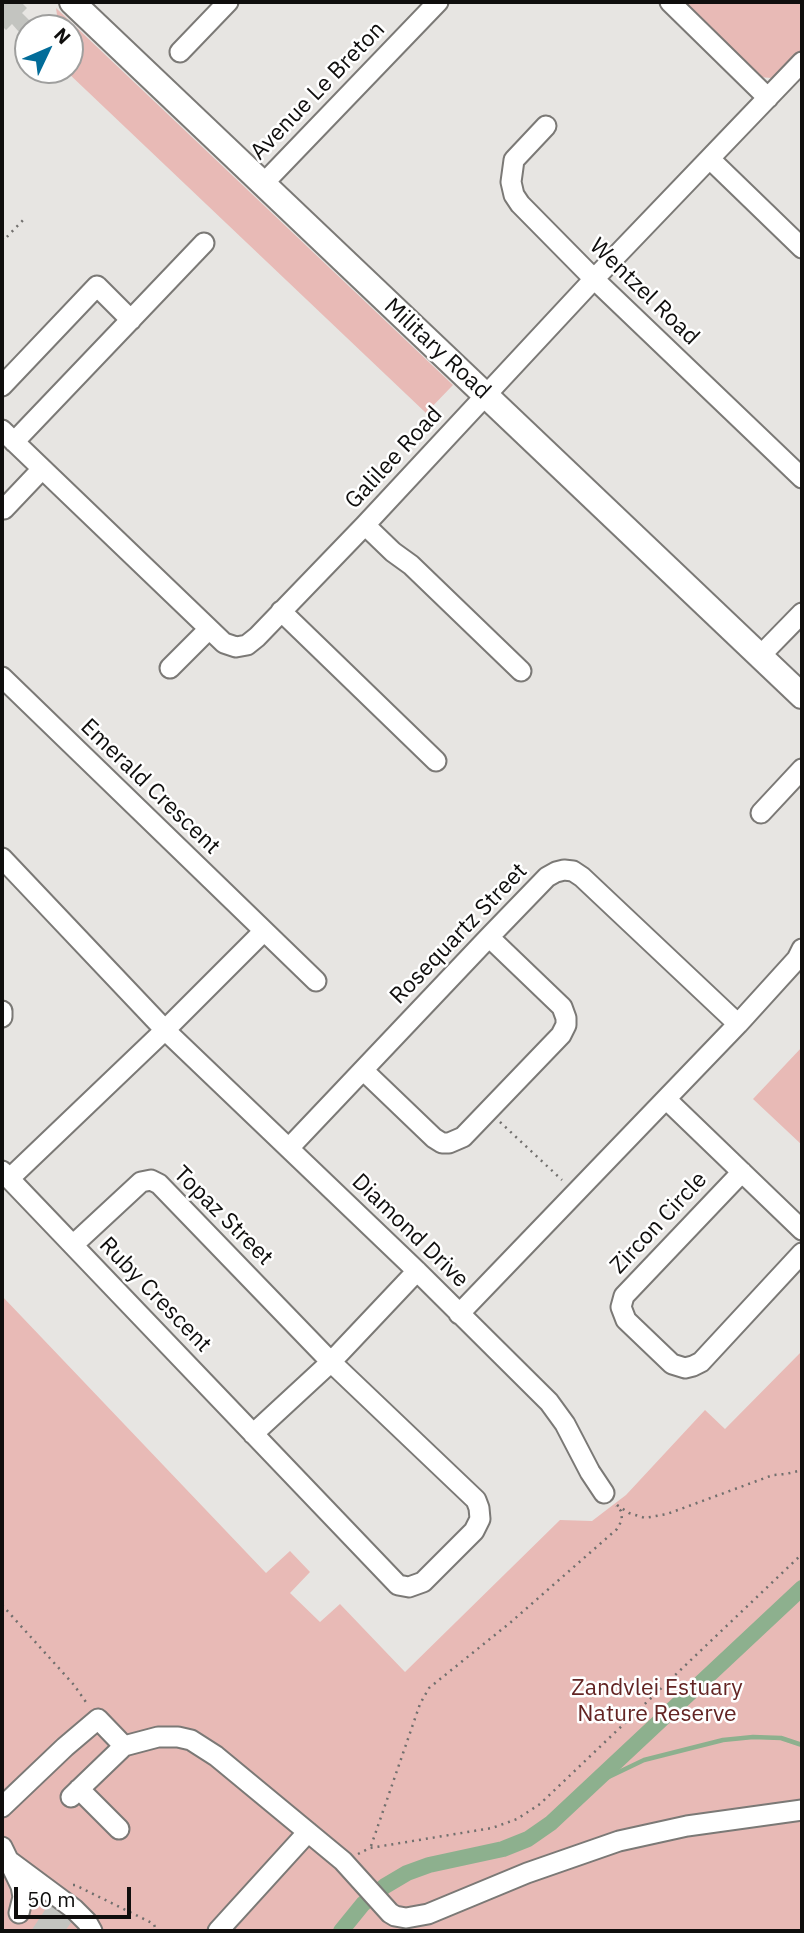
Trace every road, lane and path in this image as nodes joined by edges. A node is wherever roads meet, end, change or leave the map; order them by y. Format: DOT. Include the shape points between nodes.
graph roads {
  1 [pos="72,2"];
  2 [pos="228,2"];
  3 [pos="438,2"];
  4 [pos="670,2"];
  5 [pos="180,52"];
  6 [pos="802,62"];
  7 [pos="768,98"];
  8 [pos="546,126"];
  9 [pos="710,159"];
  10 [pos="262,184"];
  11 [pos="26,217"];
  12 [pos="2,238"];
  13 [pos="204,243"];
  14 [pos="802,247"];
  15 [pos="594,279"];
  16 [pos="131,320"];
  17 [pos="2,386"];
  18 [pos="486,396"];
  19 [pos="8,436"];
  20 [pos="42,469"];
  21 [pos="802,478"];
  22 [pos="4,509"];
  23 [pos="365,525"];
  24 [pos="281,611"];
  25 [pos="802,612"];
  26 [pos="209,628"];
  27 [pos="760,656"];
  28 [pos="170,668"];
  29 [pos="521,671"];
  30 [pos="2,677"];
  31 [pos="802,696"];
  32 [pos="436,761"];
  33 [pos="802,769"];
  34 [pos="761,813"];
  35 [pos="2,858"];
  36 [pos="264,931"];
  37 [pos="489,937"];
  38 [pos="802,949"];
  39 [pos="316,981"];
  40 [pos="2,1011"];
  41 [pos="2,1017"];
  42 [pos="738,1024"];
  43 [pos="165,1030"];
  44 [pos="363,1070"];
  45 [pos="666,1099"];
  46 [pos="488,1110"];
  47 [pos="289,1147"];
  48 [pos="742,1172"];
  49 [pos="6,1175"];
  50 [pos="575,1193"];
  51 [pos="802,1230"];
  52 [pos="73,1245"];
  53 [pos="802,1253"];
  54 [pos="417,1271"];
  55 [pos="459,1314"];
  56 [pos="331,1362"];
  57 [pos="253,1434"];
  58 [pos="802,1470"];
  59 [pos="604,1493"];
  60 [pos="802,1553"];
  61 [pos="2,1605"];
  62 [pos="98,1719"];
  63 [pos="124,1746"];
  64 [pos="2,1807"];
  65 [pos="802,1810"];
  66 [pos="119,1829"];
  67 [pos="308,1832"];
  68 [pos="5,1853"];
  69 [pos="49,1890"];
  70 [pos="19,1913"];
  71 [pos="92,1931"];
  72 [pos="156,1931"];
  73 [pos="218,1931"];
  1 -- 10 [label="main road, Military Road"];
  2 -- 5 [label="street"];
  3 -- 10 [label="street, Avenue Le Breton"];
  4 -- 7 [label="street"];
  6 -- 7 [label="street, Galilee Road"];
  7 -- 9 [label="street, Galilee Road"];
  8 -- 15 [label="street, Wentzel Road" via="514,160 514,194"];
  9 -- 14 [label="street"];
  9 -- 15 [label="street, Galilee Road"];
  10 -- 18 [label="main road, Military Road"];
  11 -- 12 [label="path"];
  13 -- 16 [label="street"];
  15 -- 18 [label="street, Galilee Road"];
  15 -- 21 [label="street, Wentzel Road"];
  16 -- 17 [label="street" via="97,286"];
  16 -- 19 [label="street"];
  18 -- 23 [label="street, Galilee Road"];
  18 -- 27 [label="main road, Military Road"];
  19 -- 20 [label="street, Galilee Road"];
  20 -- 22 [label="street"];
  20 -- 26 [label="street, Galilee Road"];
  23 -- 24 [label="street, Galilee Road"];
  23 -- 29 [label="street"];
  24 -- 26 [label="street, Galilee Road" via="247,645 224,643"];
  24 -- 32 [label="street"];
  25 -- 27 [label="street"];
  26 -- 28 [label="street"];
  27 -- 31 [label="main road, Military Road"];
  30 -- 36 [label="street, Emerald Crescent"];
  33 -- 34 [label="street"];
  35 -- 43 [label="street, Diamond Drive"];
  36 -- 39 [label="street, Emerald Crescent"];
  36 -- 43 [label="street"];
  37 -- 42 [label="street, Rosequartz Street" via="547,877 573,871"];
  37 -- 44 [label="street, Rosequartz Street"];
  37 -- 46 [label="street" via="562,1007 566,1025"];
  38 -- 42 [label="street, Diamond Drive"];
  40 -- 41 [label="street"];
  42 -- 45 [label="street, Diamond Drive"];
  43 -- 47 [label="street, Diamond Drive"];
  43 -- 49 [label="street, Ruby Crescent"];
  44 -- 46 [label="street" via="442,1143 463,1137"];
  44 -- 47 [label="street, Rosequartz Street"];
  45 -- 48 [label="street, Zircon Circle"];
  45 -- 50 [label="street, Diamond Drive"];
  46 -- 50 [label="path"];
  47 -- 54 [label="street, Diamond Drive"];
  48 -- 51 [label="street, Zircon Circle"];
  48 -- 53 [label="street, Zircon Circle" via="624,1296 624,1317 672,1364 692,1366 701,1362"];
  49 -- 52 [label="street, Ruby Crescent"];
  50 -- 55 [label="street, Diamond Drive"];
  52 -- 56 [label="street, Topaz Street" via="141,1182 156,1182"];
  52 -- 57 [label="street, Ruby Crescent"];
  54 -- 55 [label="street, Diamond Drive"];
  54 -- 56 [label="street"];
  55 -- 59 [label="street" via="549,1402"];
  56 -- 57 [label="street"];
  56 -- 57 [label="street, Topaz Street" via="478,1503 480,1519 474,1531 423,1582 409,1587 395,1583"];
  58 -- 60 [label="path" via="773,1475 645,1518 614,1503 621,1511 617,1529 429,1688 370,1848 492,1828 540,1804"];
  61 -- 62 [label="path" via="74,1685"];
  62 -- 63 [label="street"];
  62 -- 64 [label="street"];
  63 -- 66 [label="street" via="75,1793"];
  63 -- 67 [label="street" via="158,1737 191,1740"];
  65 -- 67 [label="street" via="619,1841 413,1918 395,1916"];
  67 -- 73 [label="street"];
  68 -- 69 [label="street"];
  68 -- 70 [label="street" via="21,1886"];
  69 -- 71 [label="street" via="83,1917"];
  69 -- 72 [label="path" via="75,1885 153,1924"];
}
